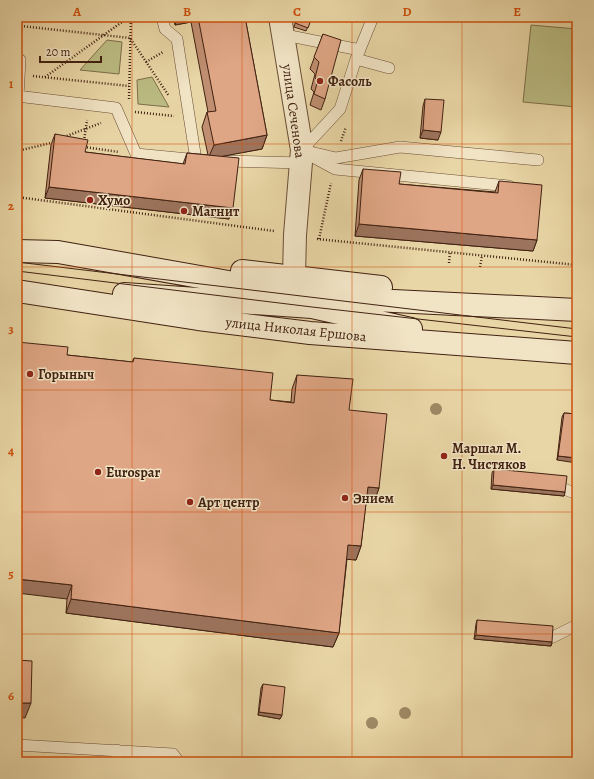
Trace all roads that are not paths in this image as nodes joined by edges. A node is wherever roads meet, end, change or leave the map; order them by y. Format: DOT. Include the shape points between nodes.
graph roads {
  1 [pos="162,17"];
  2 [pos="373,17"];
  3 [pos="281,27"];
  4 [pos="358,54"];
  5 [pos="18,60"];
  6 [pos="389,68"];
  7 [pos="17,96"];
  8 [pos="302,157"];
  9 [pos="196,160"];
  10 [pos="538,160"];
  11 [pos="509,186"];
  12 [pos="17,246"];
  13 [pos="17,251"];
  14 [pos="58,252"];
  15 [pos="294,276"];
  16 [pos="17,287"];
  17 [pos="17,291"];
  18 [pos="577,310"];
  19 [pos="484,346"];
  20 [pos="577,353"];
  21 [pos="564,489"];
  22 [pos="577,494"];
  23 [pos="577,625"];
  24 [pos="551,638"];
  25 [pos="17,744"];
  26 [pos="117,750"];
  27 [pos="117,762"];
  28 [pos="179,762"];
  1 -- 9 [label="lane" via="165,29 177,39 186,117"];
  2 -- 4 [label="lane"];
  3 -- 4 [label="lane" via="290,36"];
  3 -- 8 [label="main road, улица Сеченова"];
  4 -- 6 [label="lane"];
  4 -- 8 [label="lane" via="340,109"];
  5 -- 7 [label="lane"];
  7 -- 9 [label="lane" via="116,108 124,114 128,136 136,154"];
  8 -- 9 [label="lane"];
  8 -- 10 [label="lane" via="336,158 400,147"];
  8 -- 11 [label="lane" via="334,169"];
  8 -- 15 [label="main road, улица Сеченова"];
  12 -- 14 [label="main road"];
  13 -- 14 [label="main road"];
  14 -- 15 [label="main road"];
  14 -- 18 [label="main road" via="313,297"];
  15 -- 18 [label="main road"];
  16 -- 19 [label="main road" via="312,307"];
  17 -- 19 [label="main road, улица Николая Ершова" via="198,319 310,333"];
  19 -- 20 [label="main road, улица Николая Ершова"];
  21 -- 22 [label="lane"];
  23 -- 24 [label="lane"];
  25 -- 26 [label="lane"];
  26 -- 27 [label="lane"];
  26 -- 28 [label="lane" via="173,754"];
}
